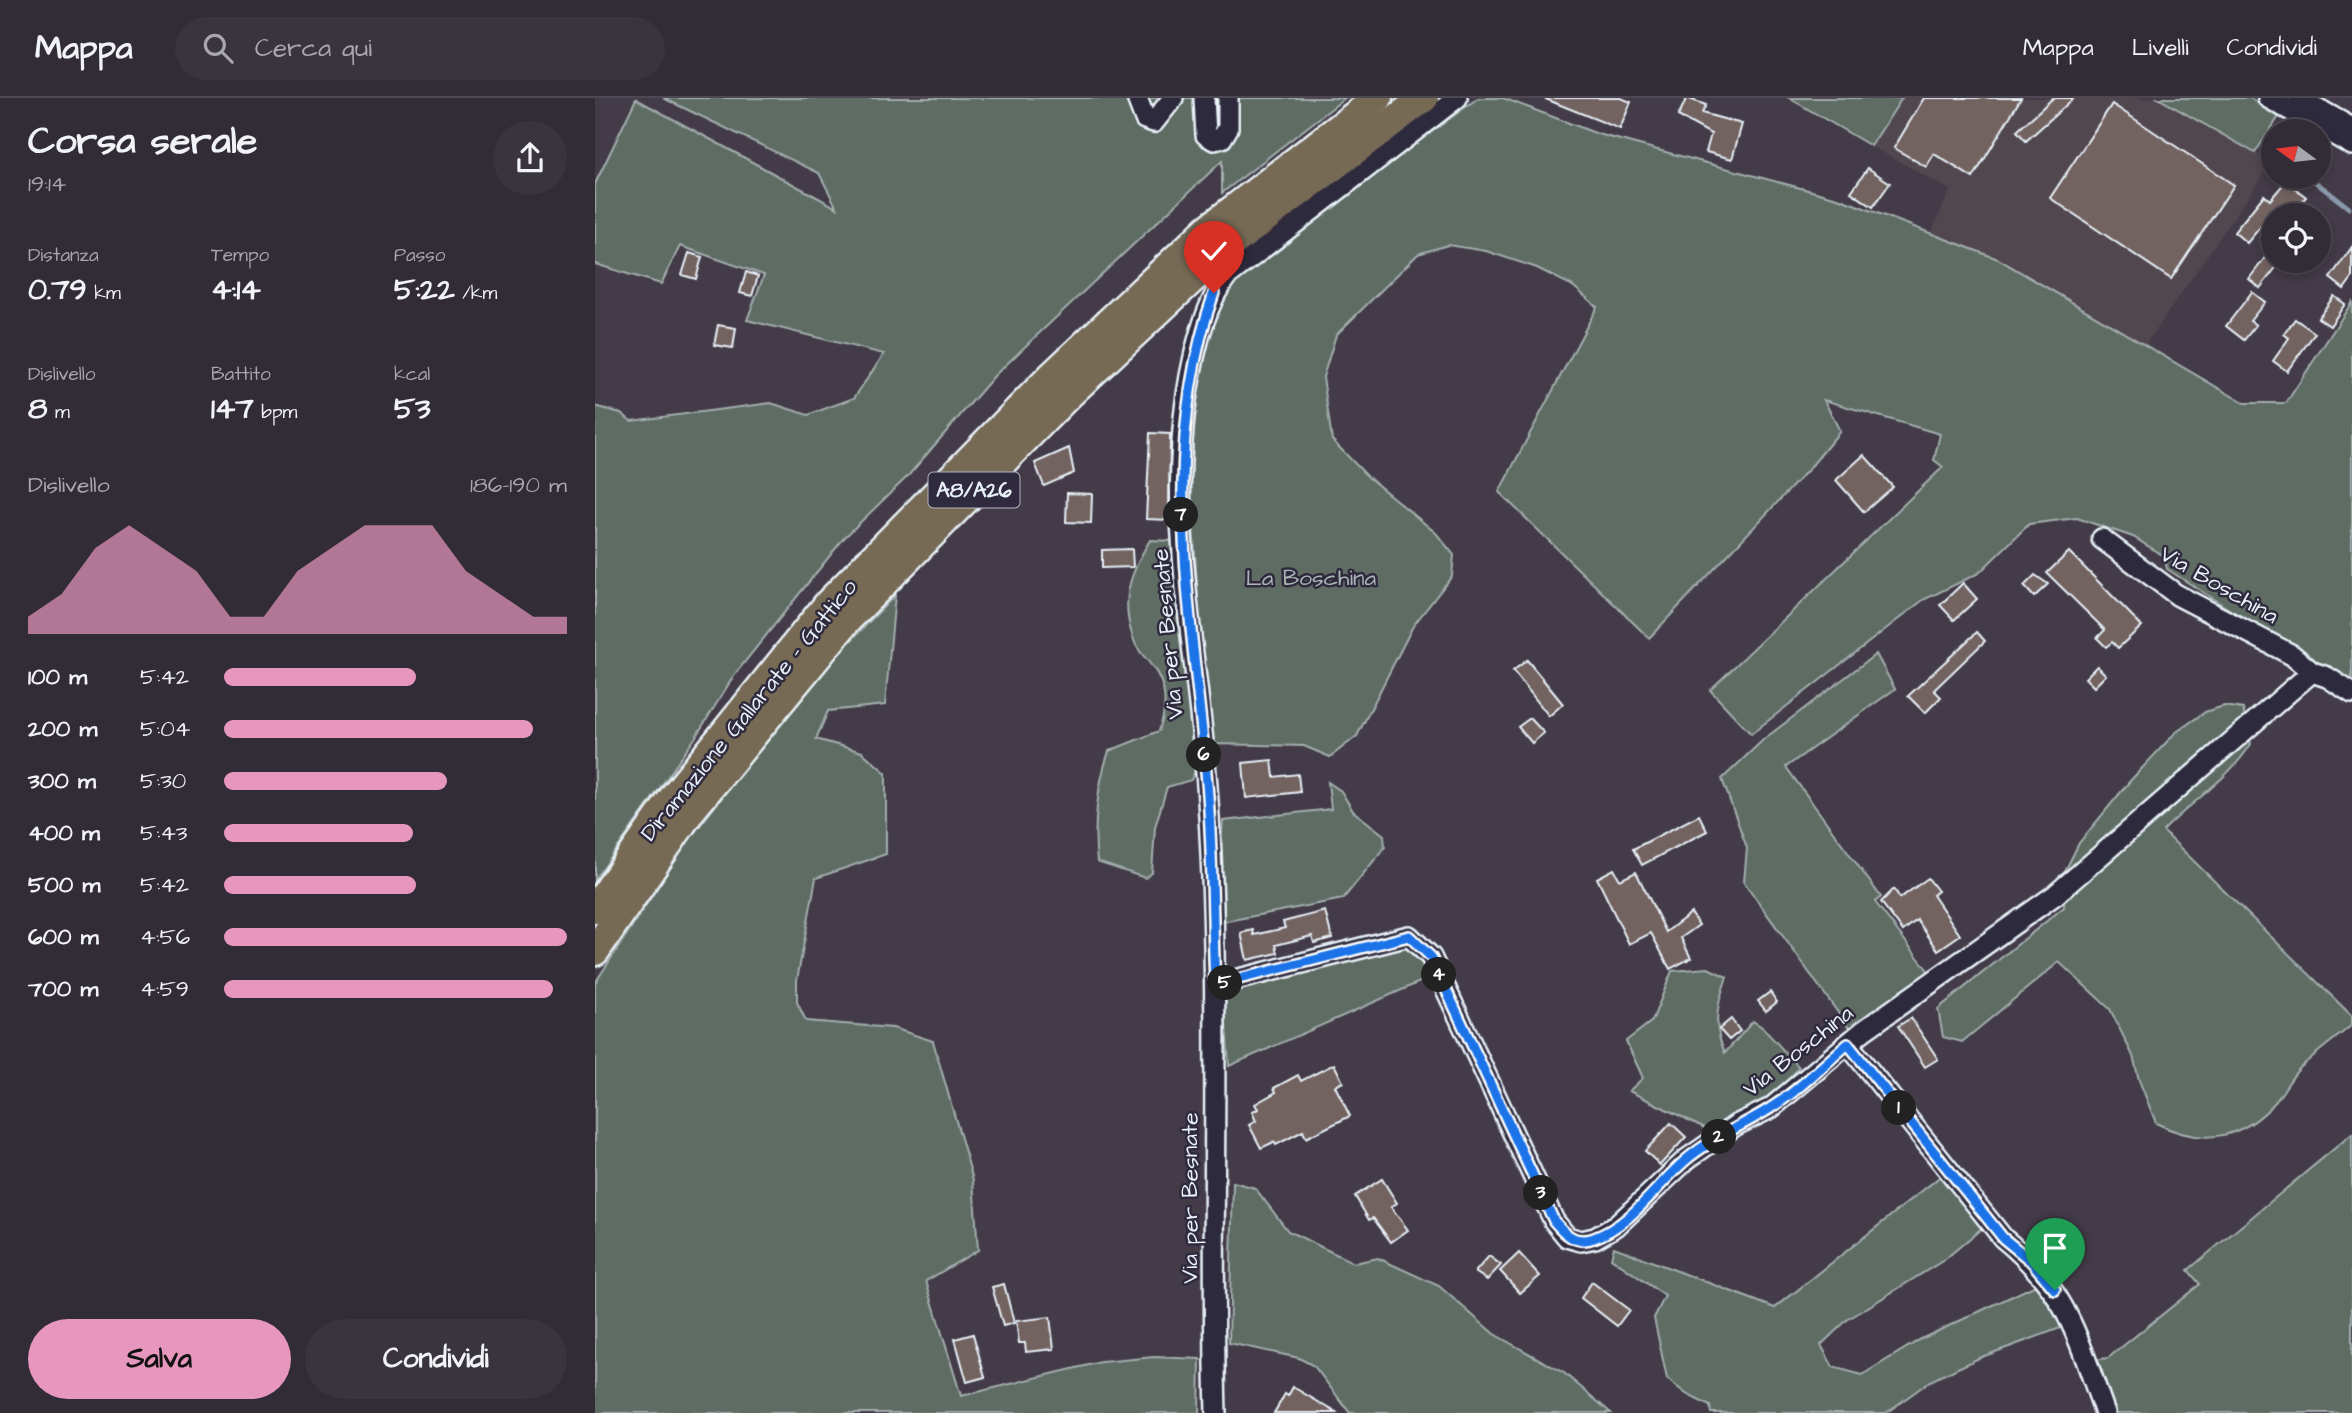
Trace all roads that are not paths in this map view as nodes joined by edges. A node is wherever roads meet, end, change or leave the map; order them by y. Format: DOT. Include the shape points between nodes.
graph roads {
  1 [pos="1137,98"];
  2 [pos="1173,98"];
  3 [pos="1204,98"];
  4 [pos="1228,98"];
  5 [pos="1378,98"];
  6 [pos="1424,98"];
  7 [pos="1458,98"];
  8 [pos="2269,98"];
  9 [pos="2299,98"];
  10 [pos="2352,128"];
  11 [pos="2352,145"];
  12 [pos="2102,539"];
  13 [pos="2312,672"];
  14 [pos="2352,693"];
  15 [pos="595,909"];
  16 [pos="595,951"];
  17 [pos="1215,985"];
  18 [pos="1848,1044"];
  19 [pos="1216,1413"];
  20 [pos="2105,1413"];
  1 -- 2 [label="street" via="1145,119 1154,121"];
  3 -- 4 [label="street" via="1206,135 1214,140 1222,138 1228,128"];
  5 -- 15 [label="highway, Diramazione Gallarate - Gattico / A8/A26" via="1208,229 1051,377 829,603 675,795"];
  6 -- 16 [label="highway, Diramazione Gallarate - Gattico / A8/A26" via="1223,250 1067,396 857,610 691,810"];
  7 -- 17 [label="street, Via per Besnate" via="1226,276 1207,312 1189,387 1182,442 1181,517 1207,786"];
  8 -- 11 [label="street"];
  9 -- 10 [label="street"];
  12 -- 13 [label="street, Via Boschina" via="2177,595 2292,655"];
  13 -- 14 [label="street, Via Boschina"];
  13 -- 18 [label="street, Via Boschina" via="2055,895"];
  17 -- 18 [label="street, Via Boschina" via="1409,936 1431,957 1554,1221 1567,1237 1581,1241 1616,1226 1687,1159 1770,1108"];
  17 -- 19 [label="street, Via per Besnate"];
  18 -- 20 [label="street" via="2003,1238 2031,1261 2055,1290"];
}
